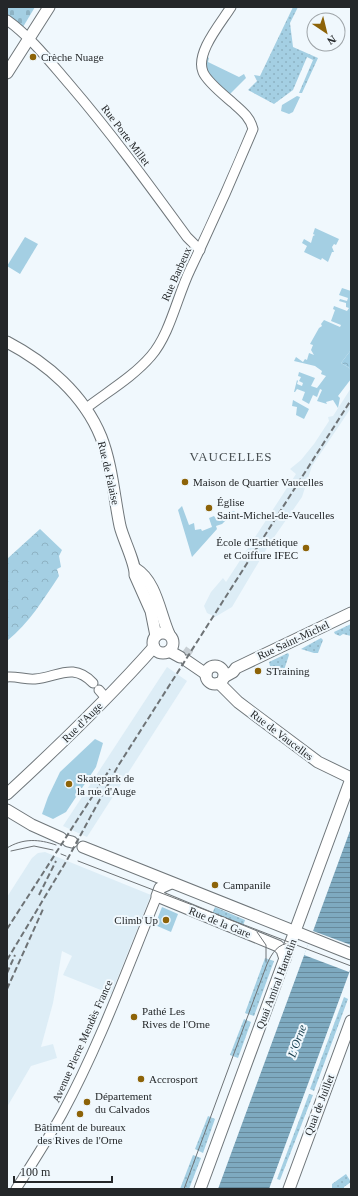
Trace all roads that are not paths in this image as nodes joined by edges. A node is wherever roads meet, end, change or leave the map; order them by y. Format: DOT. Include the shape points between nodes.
graph roads {
  1 [pos="49,7"];
  2 [pos="231,7"];
  3 [pos="7,20"];
  4 [pos="29,38"];
  5 [pos="7,74"];
  6 [pos="200,250"];
  7 [pos="7,342"];
  8 [pos="85,409"];
  9 [pos="136,569"];
  10 [pos="351,613"];
  11 [pos="155,641"];
  12 [pos="170,643"];
  13 [pos="208,671"];
  14 [pos="222,676"];
  15 [pos="7,677"];
  16 [pos="99,690"];
  17 [pos="351,778"];
  18 [pos="7,794"];
  19 [pos="7,810"];
  20 [pos="157,883"];
  21 [pos="295,933"];
  22 [pos="351,954"];
  23 [pos="285,958"];
  24 [pos="351,1021"];
  25 [pos="16,1189"];
  26 [pos="200,1189"];
  27 [pos="289,1189"];
  1 -- 4 [label="main road"];
  2 -- 6 [label="street, Rue Barbeux" via="204,50 201,64 205,76 246,115 253,129"];
  3 -- 4 [label="street, Rue Porte Millet"];
  4 -- 5 [label="main road"];
  4 -- 6 [label="street, Rue Porte Millet" via="107,128 187,237"];
  6 -- 8 [label="street, Rue Barbeux" via="152,356"];
  7 -- 8 [label="main road, Rue de Falaise" via="50,370 72,390"];
  8 -- 9 [label="main road, Rue de Falaise" via="104,445 121,528"];
  9 -- 11 [label="main road, Rue de Falaise" via="135,575 151,611"];
  9 -- 12 [label="main road, Rue de Falaise" via="141,572 154,593"];
  10 -- 14 [label="main road, Rue Saint-Michel"];
  11 -- 12 [label="main road" via="161,633"];
  11 -- 12 [label="main road" via="160,652"];
  11 -- 16 [label="main road, Rue d'Auge" via="136,668"];
  12 -- 13 [label="main road"];
  13 -- 14 [label="main road, Rue Saint-Michel" via="215,666"];
  13 -- 14 [label="main road, Rue de Vaucelles" via="207,679 211,684"];
  14 -- 17 [label="main road, Rue de Vaucelles" via="238,702 318,762"];
  15 -- 16 [label="street" via="36,679 72,671 81,673"];
  16 -- 18 [label="main road, Rue d'Auge" via="85,720"];
  17 -- 21 [label="main road, Quai Amiral Hamelin"];
  19 -- 20 [label="main road, Rue de la Gare" via="32,825 135,868"];
  20 -- 21 [label="main road, Rue de la Gare" via="171,883"];
  20 -- 23 [label="main road, Rue de la Gare" via="278,946"];
  20 -- 25 [label="street, Avenue Pierre Mendès France" via="109,1014 82,1074 62,1115"];
  21 -- 22 [label="main road, Rue de la Gare"];
  21 -- 23 [label="main road, Quai Amiral Hamelin"];
  23 -- 26 [label="main road, Quai Amiral Hamelin"];
  24 -- 27 [label="main road, Quai de Juillet"];
}
